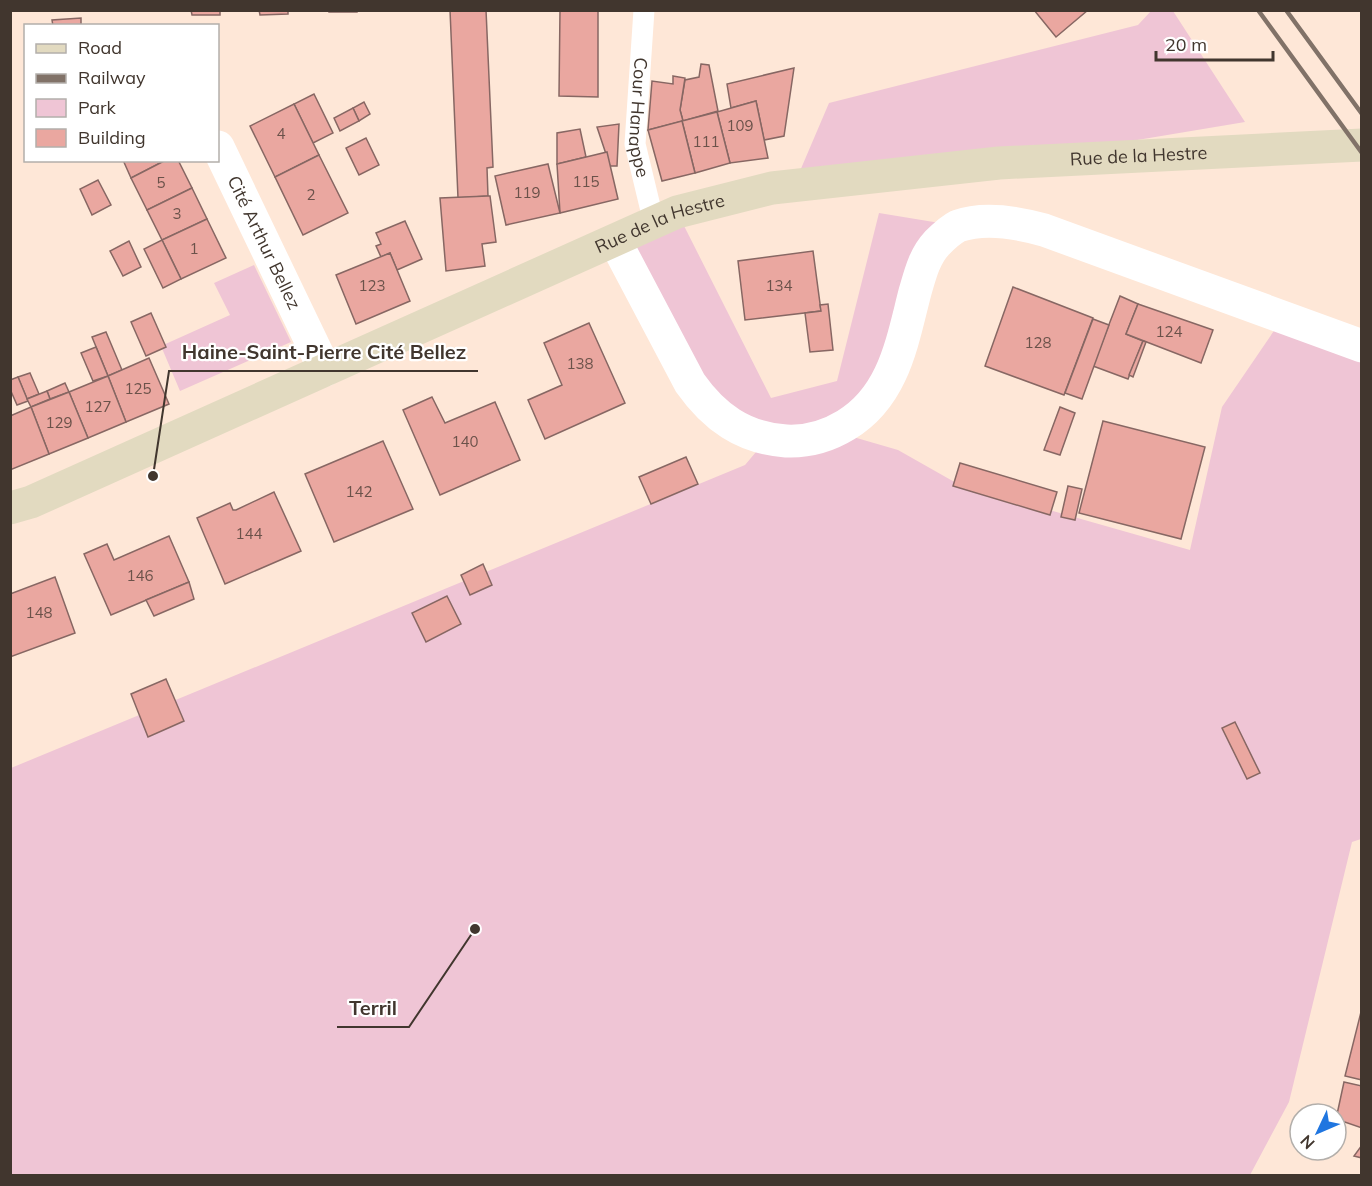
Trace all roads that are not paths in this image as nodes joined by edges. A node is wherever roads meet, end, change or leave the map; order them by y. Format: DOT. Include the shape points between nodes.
graph roads {
  1 [pos="644,10"];
  2 [pos="1362,145"];
  3 [pos="219,149"];
  4 [pos="654,223"];
  5 [pos="615,241"];
  6 [pos="1362,346"];
  7 [pos="325,370"];
  8 [pos="10,508"];
  1 -- 4 [label="lane, Cour Hanappe" via="635,144"];
  2 -- 4 [label="street, Rue de la Hestre" via="999,163 772,188 677,212"];
  3 -- 7 [label="street, Cité Arthur Bellez"];
  4 -- 5 [label="street, Rue de la Hestre"];
  5 -- 6 [label="street" via="703,402 742,432 766,440 802,441 836,432 877,399 891,377 924,262 936,244 957,226 1009,222 1044,230"];
  5 -- 7 [label="street, Rue de la Hestre"];
  7 -- 8 [label="street, Rue de la Hestre"];
}
